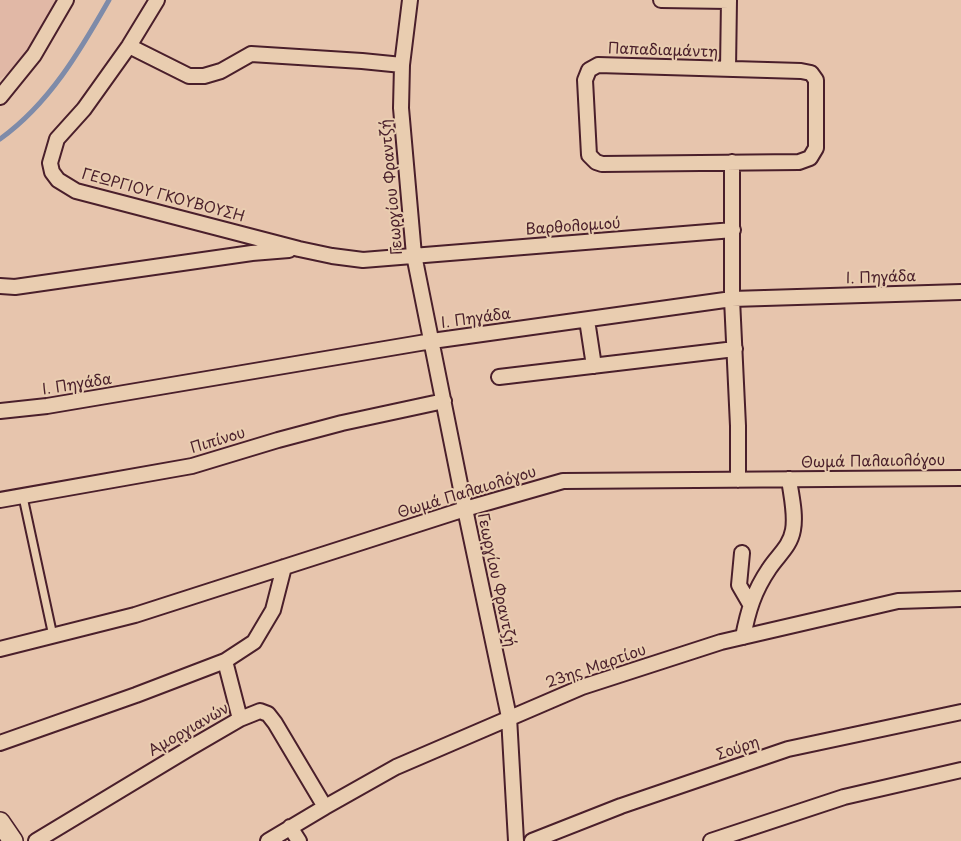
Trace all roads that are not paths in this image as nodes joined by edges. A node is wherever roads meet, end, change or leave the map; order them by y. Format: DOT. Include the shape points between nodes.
graph roads {
  1 [pos="66,0"];
  2 [pos="157,0"];
  3 [pos="410,0"];
  4 [pos="661,0"];
  5 [pos="729,1"];
  6 [pos="129,46"];
  7 [pos="402,65"];
  8 [pos="728,69"];
  9 [pos="0,97"];
  10 [pos="732,162"];
  11 [pos="733,230"];
  12 [pos="299,248"];
  13 [pos="414,255"];
  14 [pos="0,286"];
  15 [pos="961,292"];
  16 [pos="732,299"];
  17 [pos="587,320"];
  18 [pos="432,341"];
  19 [pos="734,349"];
  20 [pos="594,366"];
  21 [pos="499,377"];
  22 [pos="444,401"];
  23 [pos="0,411"];
  24 [pos="961,478"];
  25 [pos="788,479"];
  26 [pos="738,480"];
  27 [pos="23,497"];
  28 [pos="0,500"];
  29 [pos="465,509"];
  30 [pos="742,553"];
  31 [pos="284,567"];
  32 [pos="961,599"];
  33 [pos="750,604"];
  34 [pos="53,636"];
  35 [pos="743,637"];
  36 [pos="0,649"];
  37 [pos="225,661"];
  38 [pos="961,712"];
  39 [pos="509,717"];
  40 [pos="240,719"];
  41 [pos="0,743"];
  42 [pos="961,770"];
  43 [pos="325,807"];
  44 [pos="0,822"];
  45 [pos="290,827"];
  46 [pos="13,841"];
  47 [pos="36,841"];
  48 [pos="268,841"];
  49 [pos="299,841"];
  50 [pos="516,841"];
  51 [pos="532,841"];
  52 [pos="711,841"];
  1 -- 9 [label="street" via="34,55"];
  2 -- 6 [label="street, ΓΕΩΡΓΙΟΥ ΓΚΟΥΒΟΥΣΗ"];
  3 -- 7 [label="street, Γεωργίου Φραντζή"];
  4 -- 5 [label="street"];
  5 -- 8 [label="street, Παπαδιαμάντη"];
  6 -- 7 [label="street" via="189,76 221,71 251,54"];
  6 -- 12 [label="street, ΓΕΩΡΓΙΟΥ ΓΚΟΥΒΟΥΣΗ" via="58,139 50,164 58,180 76,191"];
  7 -- 13 [label="street, Γεωργίου Φραντζή" via="401,108"];
  8 -- 10 [label="street, Παπαδιαμάντη" via="801,71 811,73 816,80 816,148 810,158 800,162"];
  8 -- 10 [label="street, Παπαδιαμάντη" via="598,65 589,70 585,80 589,155 596,162"];
  10 -- 11 [label="street"];
  11 -- 13 [label="street, Βαρθολομιού"];
  11 -- 16 [label="street"];
  12 -- 13 [label="street, ΓΕΩΡΓΙΟΥ ΓΚΟΥΒΟΥΣΗ" via="363,260"];
  12 -- 14 [label="street" via="15,287"];
  13 -- 18 [label="street, Γεωργίου Φραντζή"];
  15 -- 16 [label="street, Ι. Πηγάδα"];
  16 -- 17 [label="street, Ι. Πηγάδα"];
  16 -- 19 [label="street"];
  17 -- 18 [label="street, Ι. Πηγάδα"];
  17 -- 20 [label="street"];
  18 -- 22 [label="street, Γεωργίου Φραντζή"];
  18 -- 23 [label="street, Ι. Πηγάδα" via="48,406"];
  19 -- 20 [label="street"];
  19 -- 26 [label="street"];
  20 -- 21 [label="street"];
  22 -- 27 [label="street, Πιπίνου" via="287,437 192,466"];
  22 -- 29 [label="street, Γεωργίου Φραντζή"];
  24 -- 25 [label="street, Θωμά Παλαιολόγου"];
  25 -- 26 [label="street, Θωμά Παλαιολόγου"];
  25 -- 33 [label="street" via="794,514 793,530 785,550 769,568"];
  26 -- 29 [label="street, Θωμά Παλαιολόγου" via="563,481"];
  27 -- 28 [label="street, Πιπίνου"];
  27 -- 34 [label="lane"];
  29 -- 31 [label="street, Θωμά Παλαιολόγου"];
  29 -- 39 [label="street, Γεωργίου Φραντζή"];
  30 -- 33 [label="street" via="739,585"];
  31 -- 34 [label="street, Θωμά Παλαιολόγου" via="135,615"];
  31 -- 37 [label="street" via="274,610 254,642"];
  32 -- 35 [label="street, 23ης Μαρτίου" via="898,601"];
  33 -- 35 [label="street"];
  34 -- 36 [label="street, Θωμά Παλαιολόγου"];
  35 -- 39 [label="street, 23ης Μαρτίου" via="582,687"];
  37 -- 40 [label="street"];
  37 -- 41 [label="street"];
  38 -- 51 [label="street, Σούρη" via="788,749 621,806"];
  39 -- 43 [label="street, 23ης Μαρτίου" via="396,767"];
  39 -- 50 [label="street, Γεωργίου Φραντζή"];
  40 -- 43 [label="street, Αμοργιανών" via="260,711 268,714"];
  40 -- 47 [label="street, Αμοργιανών"];
  42 -- 52 [label="street" via="844,797"];
  43 -- 45 [label="street, 23ης Μαρτίου"];
  44 -- 46 [label="main road"];
  45 -- 48 [label="street, 23ης Μαρτίου"];
  45 -- 49 [label="street"];
}
